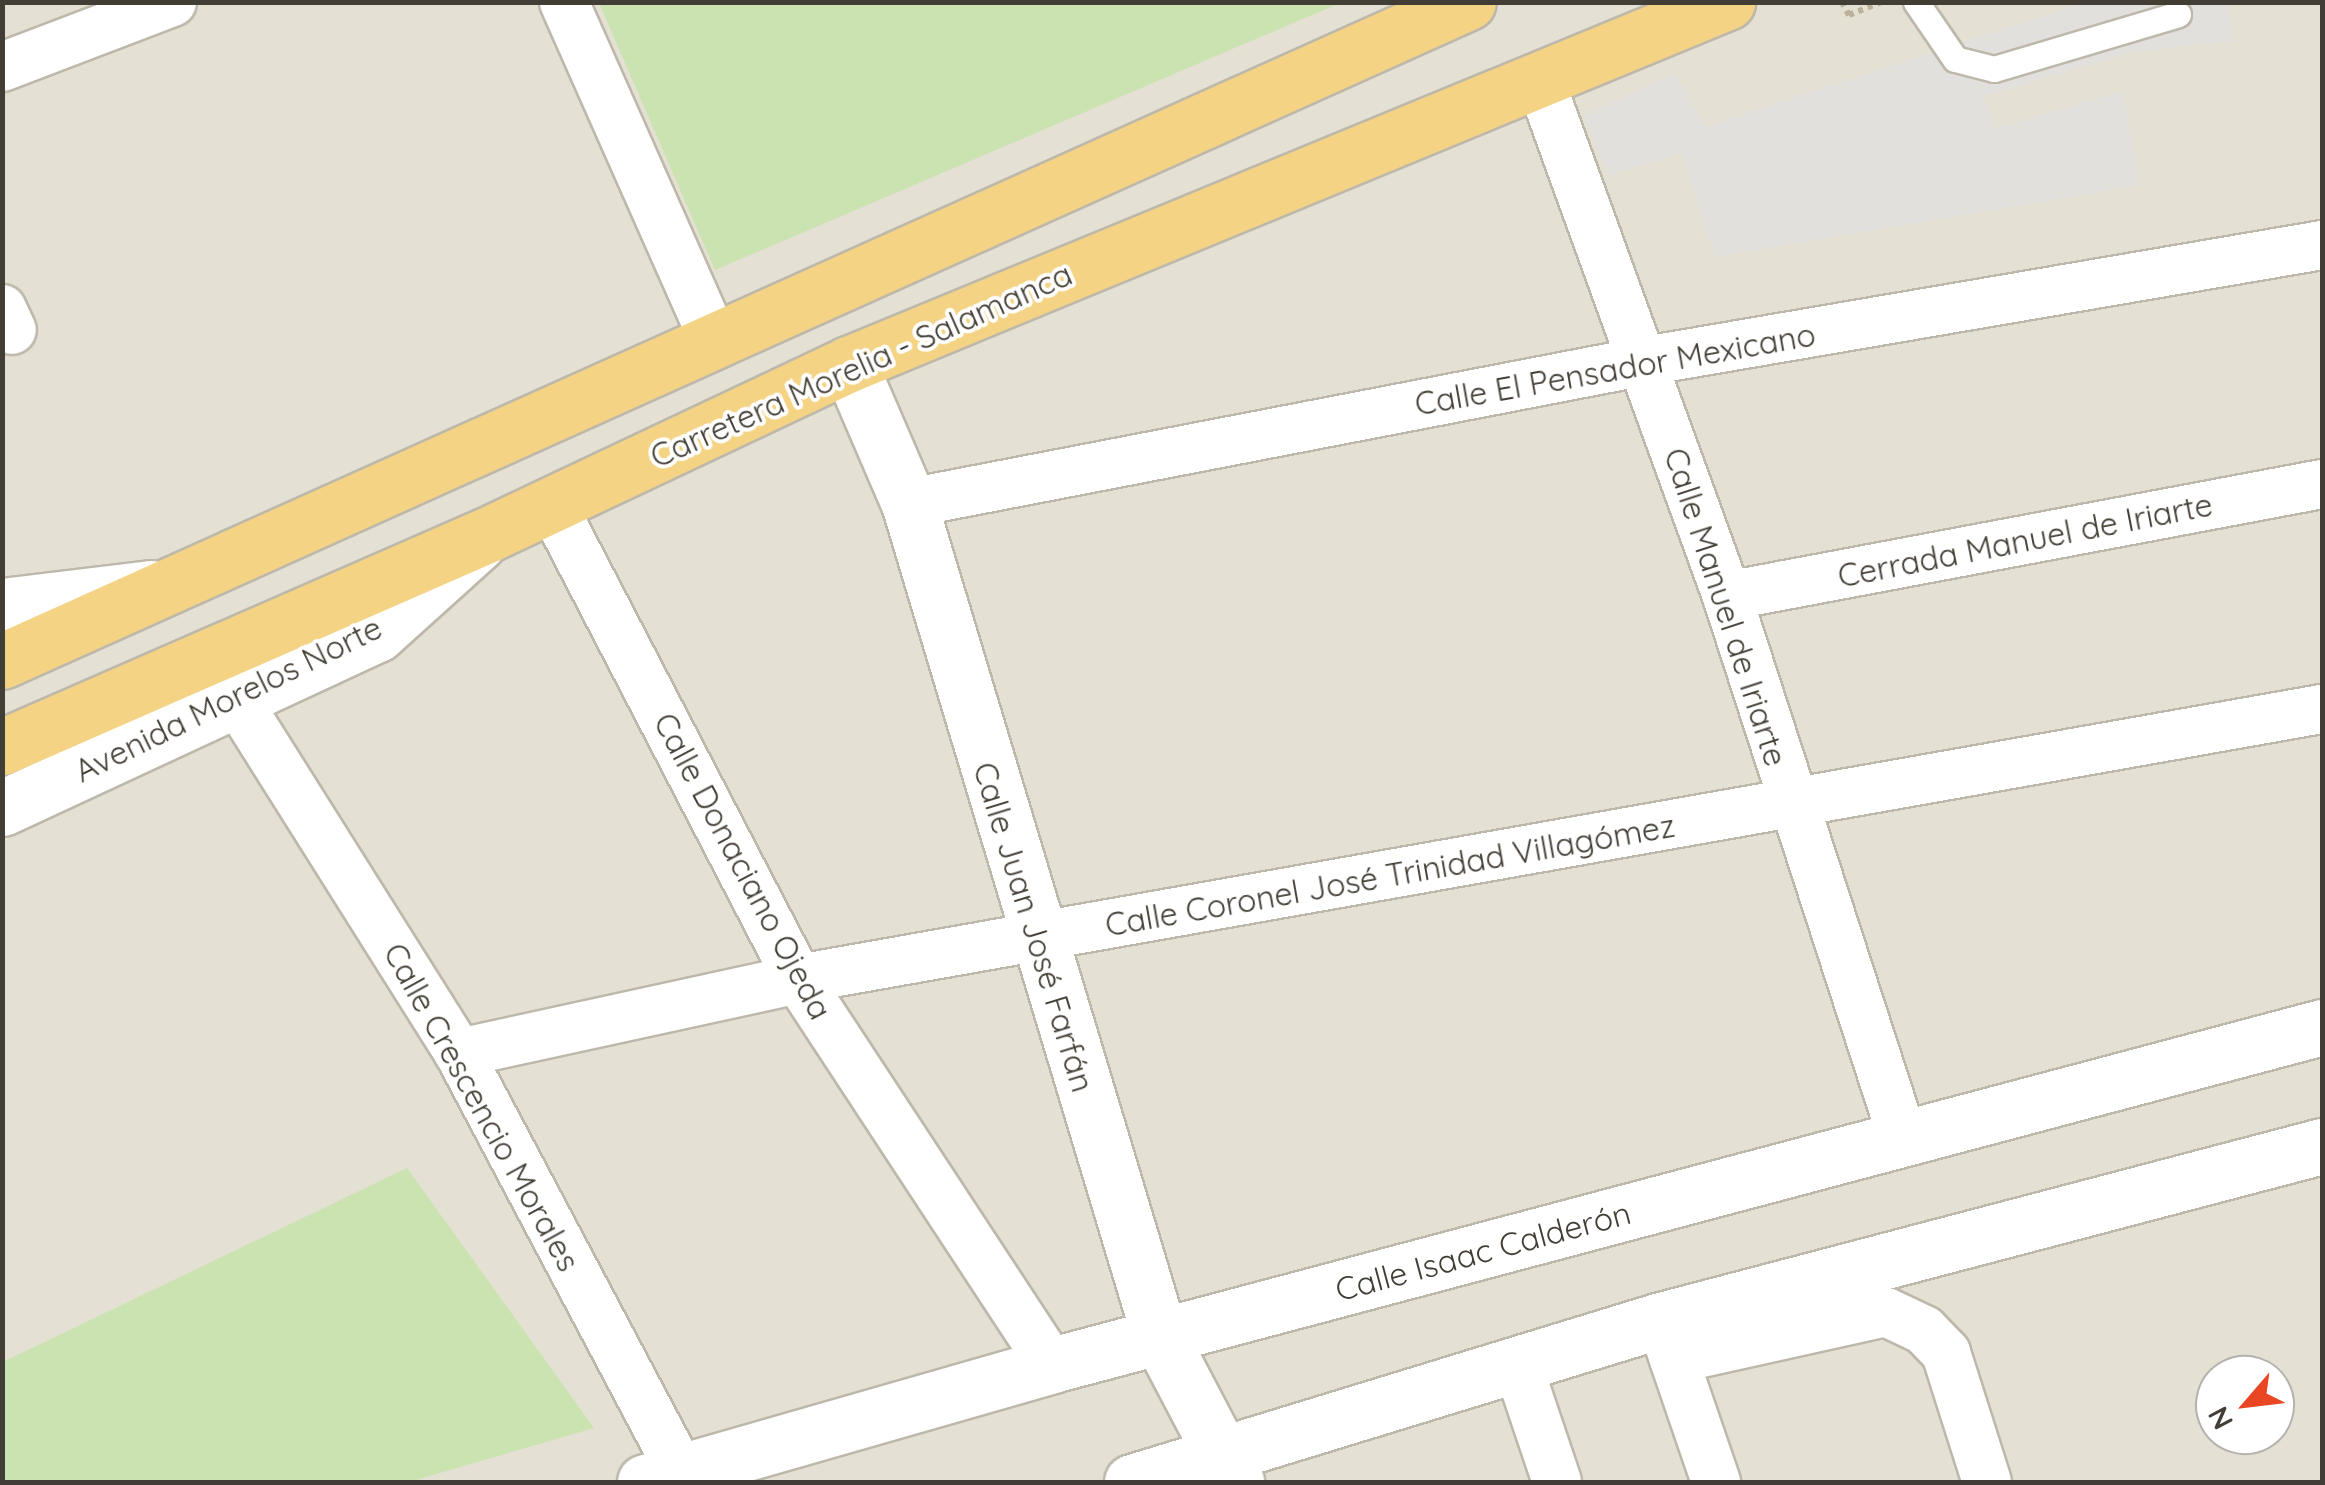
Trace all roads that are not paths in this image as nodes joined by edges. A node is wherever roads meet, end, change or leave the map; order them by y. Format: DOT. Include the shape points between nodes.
graph roads {
  1 [pos="172,2"];
  2 [pos="564,2"];
  3 [pos="1468,2"];
  4 [pos="1727,2"];
  5 [pos="1916,2"];
  6 [pos="2178,14"];
  7 [pos="2,66"];
  8 [pos="1539,78"];
  9 [pos="2322,249"];
  10 [pos="715,342"];
  11 [pos="1645,361"];
  12 [pos="850,364"];
  13 [pos="2322,484"];
  14 [pos="910,502"];
  15 [pos="552,505"];
  16 [pos="487,535"];
  17 [pos="174,585"];
  18 [pos="1727,596"];
  19 [pos="2,606"];
  20 [pos="2,662"];
  21 [pos="236,699"];
  22 [pos="2322,709"];
  23 [pos="2,747"];
  24 [pos="1790,805"];
  25 [pos="2,808"];
  26 [pos="1036,938"];
  27 [pos="798,979"];
  28 [pos="2322,1027"];
  29 [pos="459,1053"];
  30 [pos="1903,1140"];
  31 [pos="2322,1146"];
  32 [pos="1160,1337"];
  33 [pos="1668,1340"];
  34 [pos="1052,1366"];
  35 [pos="1518,1366"];
  36 [pos="1229,1470"];
  37 [pos="663,1478"];
  38 [pos="1132,1482"];
  39 [pos="1557,1482"];
  40 [pos="1716,1482"];
  41 [pos="1987,1482"];
  1 -- 7 [label="street"];
  2 -- 10 [label="street"];
  3 -- 10 [label="highway"];
  4 -- 8 [label="highway, Carretera Morelia - Salamanca"];
  5 -- 6 [label="lane" via="1956,59 1994,69"];
  8 -- 11 [label="street, Calle Manuel de Iriarte"];
  8 -- 12 [label="highway, Carretera Morelia - Salamanca"];
  9 -- 11 [label="street, Calle El Pensador Mexicano"];
  10 -- 17 [label="highway"];
  11 -- 14 [label="street, Calle El Pensador Mexicano"];
  11 -- 18 [label="street, Calle Manuel de Iriarte"];
  12 -- 14 [label="street, Calle Juan José Farfán"];
  12 -- 15 [label="highway, Carretera Morelia - Salamanca"];
  13 -- 18 [label="street, Cerrada Manuel de Iriarte"];
  14 -- 26 [label="street, Calle Juan José Farfán"];
  15 -- 16 [label="highway, Carretera Morelia - Salamanca"];
  15 -- 27 [label="street, Calle Donaciano Ojeda"];
  16 -- 21 [label="street, Avenida Morelos Norte" via="377,634"];
  16 -- 23 [label="highway, Carretera Morelia - Salamanca"];
  17 -- 19 [label="street"];
  17 -- 20 [label="highway"];
  18 -- 24 [label="street, Calle Manuel de Iriarte"];
  21 -- 25 [label="street, Avenida Morelos Norte"];
  21 -- 29 [label="street, Calle Crescencio Morales"];
  22 -- 24 [label="street, Calle Coronel José Trinidad Villagómez"];
  24 -- 26 [label="street, Calle Coronel José Trinidad Villagómez"];
  24 -- 30 [label="street, Calle Manuel de Iriarte"];
  26 -- 27 [label="street, Calle Coronel José Trinidad Villagómez"];
  26 -- 32 [label="street, Calle Juan José Farfán"];
  27 -- 29 [label="street, Calle Coronel José Trinidad Villagómez"];
  27 -- 34 [label="street, Calle Donaciano Ojeda"];
  28 -- 30 [label="street, Calle Isaac Calderón"];
  29 -- 37 [label="street, Calle Crescencio Morales"];
  30 -- 32 [label="street, Calle Isaac Calderón"];
  31 -- 33 [label="street"];
  32 -- 34 [label="street, Calle Isaac Calderón"];
  32 -- 36 [label="street, Calle Juan José Farfán"];
  33 -- 35 [label="street"];
  33 -- 40 [label="street"];
  33 -- 41 [label="street" via="1886,1312 1924,1330 1946,1353"];
  34 -- 37 [label="street, Calle Isaac Calderón"];
  35 -- 36 [label="street"];
  35 -- 39 [label="street"];
  36 -- 38 [label="street"];
}
